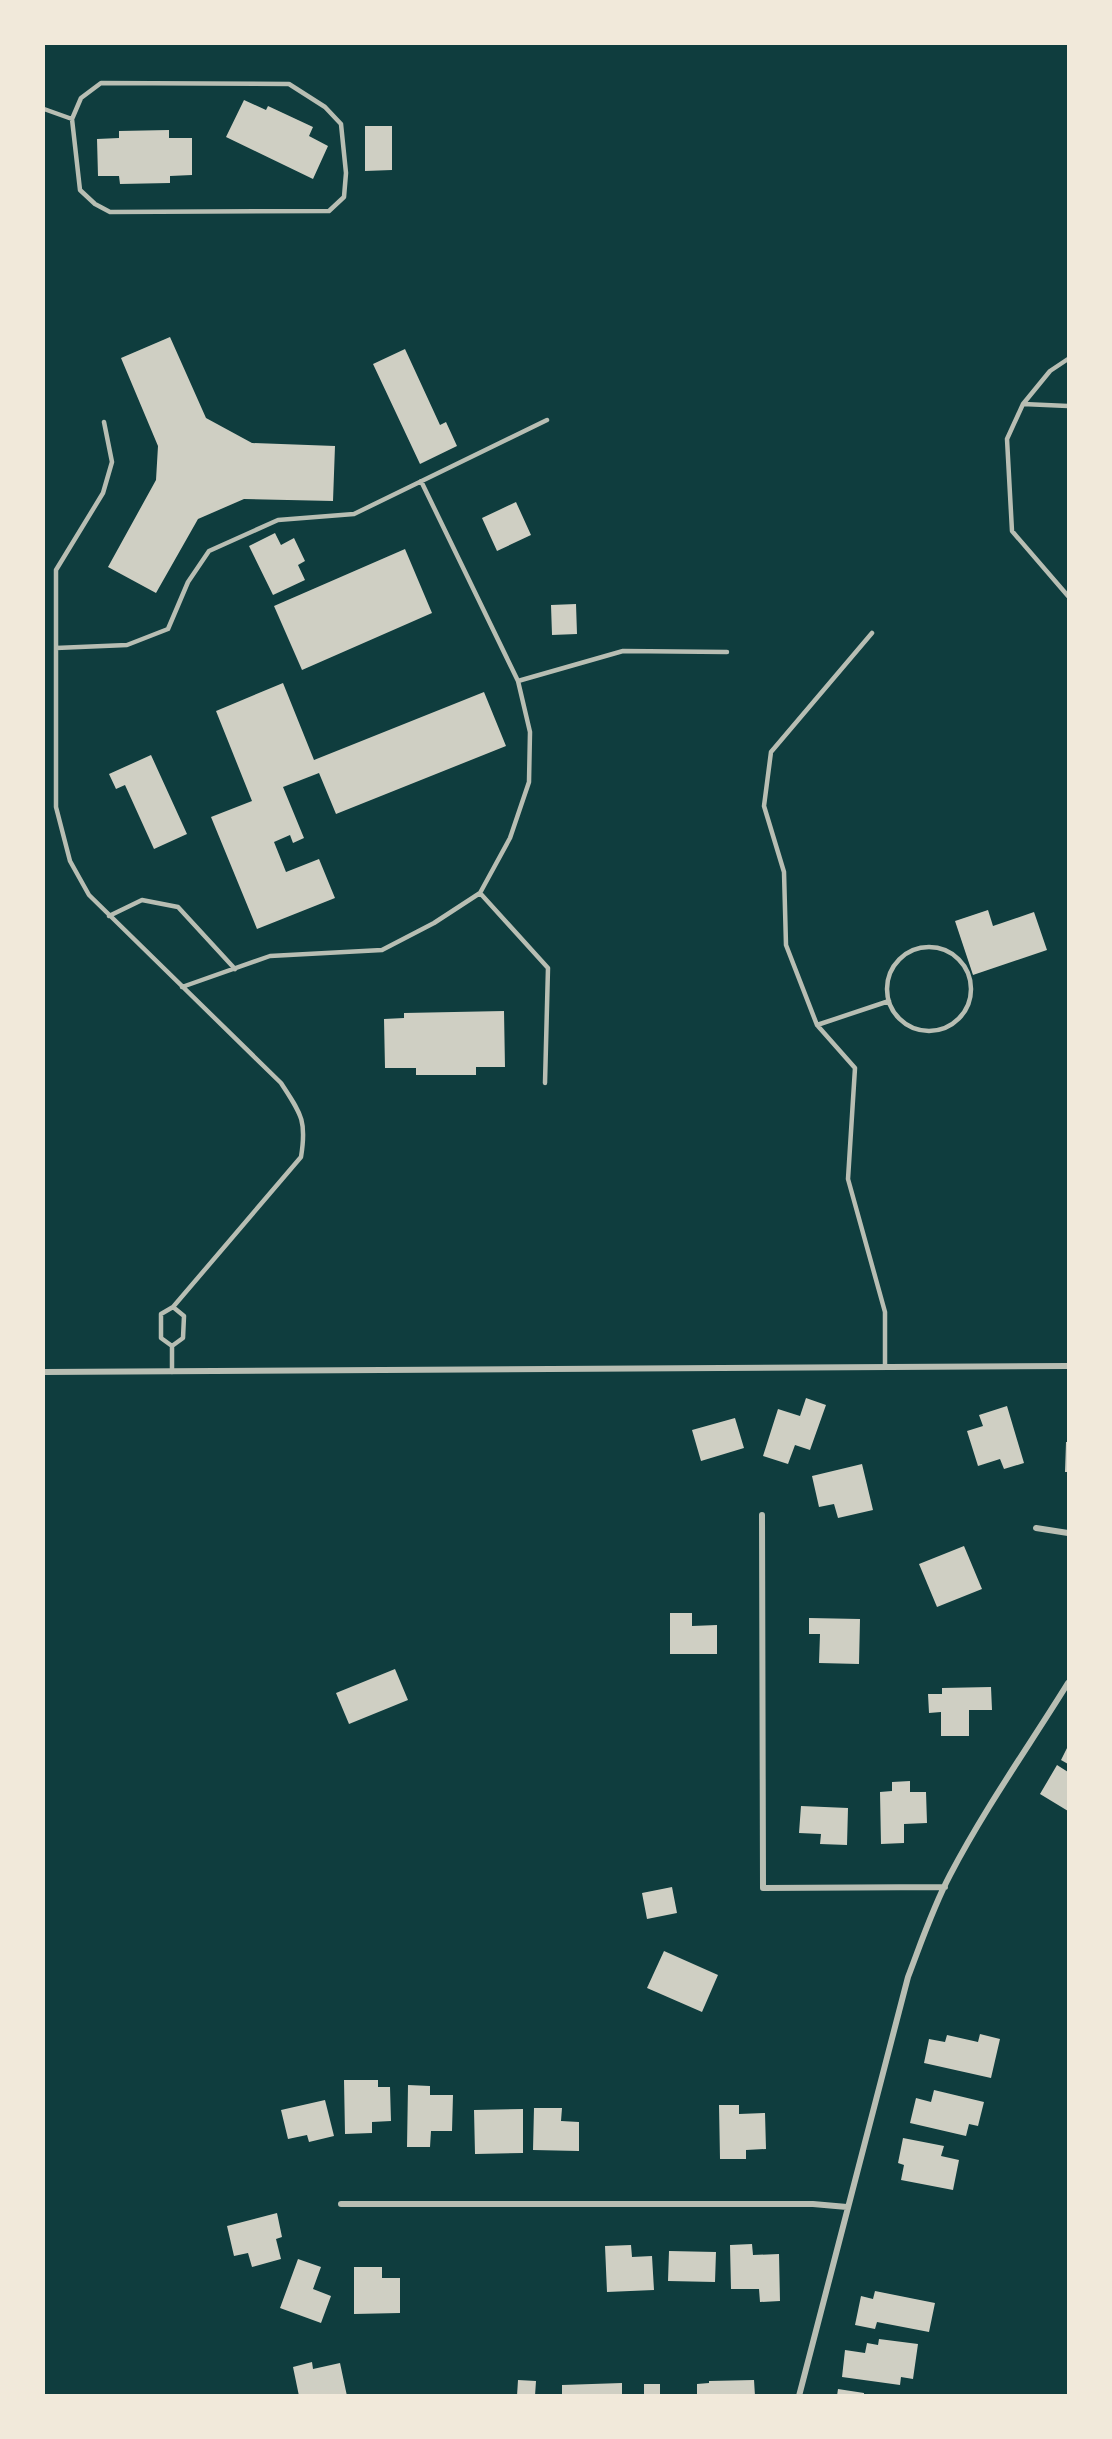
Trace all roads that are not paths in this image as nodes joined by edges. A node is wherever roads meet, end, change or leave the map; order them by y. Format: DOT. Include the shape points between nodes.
graph roads {
  1 [pos="44,109"];
  2 [pos="72,119"];
  3 [pos="1068,359"];
  4 [pos="1023,404"];
  5 [pos="1068,406"];
  6 [pos="547,420"];
  7 [pos="104,422"];
  8 [pos="422,481"];
  9 [pos="1068,596"];
  10 [pos="872,633"];
  11 [pos="56,648"];
  12 [pos="727,652"];
  13 [pos="518,681"];
  14 [pos="480,893"];
  15 [pos="109,916"];
  16 [pos="235,969"];
  17 [pos="182,987"];
  18 [pos="889,1001"];
  19 [pos="817,1025"];
  20 [pos="545,1083"];
  21 [pos="173,1307"];
  22 [pos="172,1346"];
  23 [pos="1068,1366"];
  24 [pos="885,1367"];
  25 [pos="44,1372"];
  26 [pos="172,1372"];
  27 [pos="762,1515"];
  28 [pos="1036,1528"];
  29 [pos="1068,1533"];
  30 [pos="1068,1683"];
  31 [pos="945,1887"];
  32 [pos="341,2204"];
  33 [pos="847,2207"];
  34 [pos="799,2396"];
  1 -- 2 [label="lane"];
  2 -- 2 [label="lane" via="80,190 110,212 329,211 344,197 341,124 325,106 289,84 101,83 81,98"];
  3 -- 4 [label="lane" via="1050,371"];
  4 -- 5 [label="lane"];
  4 -- 9 [label="lane" via="1007,439 1012,531"];
  6 -- 8 [label="lane"];
  7 -- 11 [label="lane" via="112,462 103,493 56,570"];
  8 -- 11 [label="lane" via="354,514 278,520 209,551 188,582 168,629 127,645"];
  8 -- 13 [label="lane"];
  10 -- 19 [label="lane" via="771,752 764,806 784,872 786,945"];
  11 -- 15 [label="lane" via="56,807 70,861 88,895"];
  12 -- 13 [label="lane" via="623,651"];
  13 -- 14 [label="lane" via="530,732 529,782 510,838"];
  14 -- 16 [label="lane" via="434,923 381,950 270,956"];
  14 -- 20 [label="lane" via="548,968"];
  15 -- 16 [label="lane" via="142,900 178,907"];
  15 -- 17 [label="lane"];
  16 -- 17 [label="lane"];
  17 -- 21 [label="lane" via="281,1083 299,1110 305,1133 301,1157"];
  18 -- 18 [label="lane" via="906,1023 933,1030 959,1018 971,992 970,979 957,957 945,950 919,948 902,958 890,973"];
  18 -- 19 [label="lane"];
  19 -- 24 [label="lane" via="855,1068 848,1179 885,1312"];
  21 -- 22 [label="lane" via="184,1316 183,1338"];
  21 -- 22 [label="lane" via="161,1314 161,1338"];
  22 -- 26 [label="lane"];
  23 -- 24 [label="street"];
  24 -- 26 [label="street"];
  25 -- 26 [label="street"];
  27 -- 31 [label="street" via="763,1888"];
  28 -- 29 [label="street"];
  30 -- 31 [label="street" via="1016,1763"];
  31 -- 33 [label="street" via="908,1977"];
  32 -- 33 [label="street"];
  33 -- 34 [label="street"];
}
